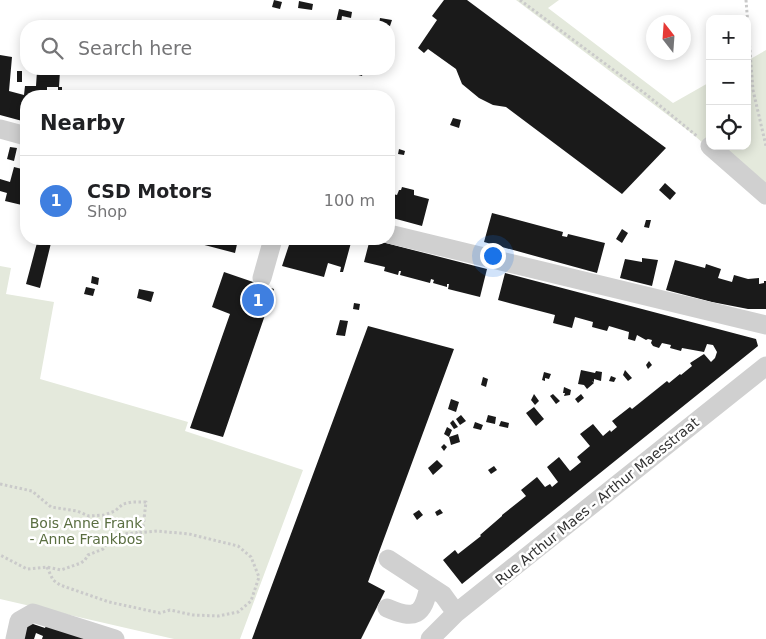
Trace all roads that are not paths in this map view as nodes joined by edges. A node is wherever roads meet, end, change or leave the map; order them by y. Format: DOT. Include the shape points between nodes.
graph roads {
  1 [pos="0,129"];
  2 [pos="20,134"];
  3 [pos="715,150"];
  4 [pos="766,195"];
  5 [pos="395,235"];
  6 [pos="271,245"];
  7 [pos="262,278"];
  8 [pos="766,324"];
  9 [pos="766,366"];
  10 [pos="388,560"];
  11 [pos="429,586"];
  12 [pos="387,608"];
  13 [pos="456,614"];
  14 [pos="15,639"];
  15 [pos="115,639"];
  16 [pos="430,639"];
  1 -- 2 [label="street"];
  3 -- 4 [label="street"];
  5 -- 8 [label="street"];
  6 -- 7 [label="street"];
  9 -- 13 [label="street, Rue Arthur Maes - Arthur Maesstraat"];
  10 -- 11 [label="street"];
  11 -- 12 [label="street" via="425,603 414,614 405,616"];
  11 -- 13 [label="street" via="443,595"];
  13 -- 16 [label="street, Rue Arthur Maes - Arthur Maesstraat"];
  14 -- 15 [label="street" via="19,621 33,613"];
}
